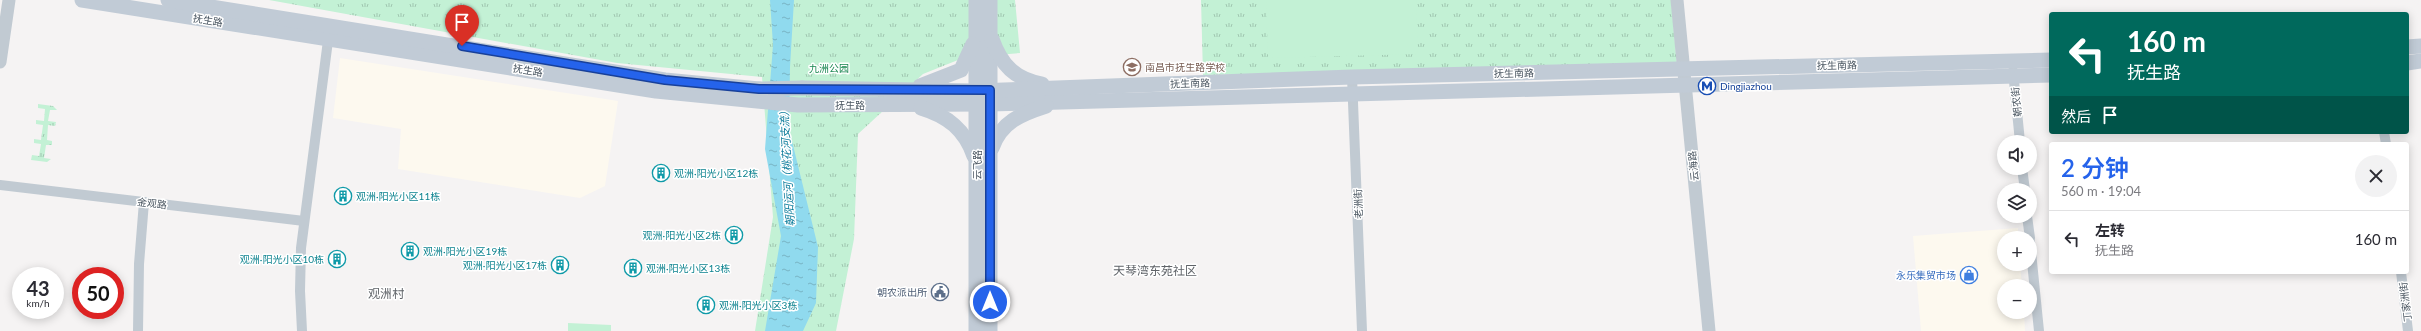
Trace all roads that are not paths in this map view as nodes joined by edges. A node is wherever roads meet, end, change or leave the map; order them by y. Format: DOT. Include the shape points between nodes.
graph roads {
  1 [pos="9,0"];
  2 [pos="82,0"];
  3 [pos="168,0"];
  4 [pos="976,0"];
  5 [pos="990,0"];
  6 [pos="1676,0"];
  7 [pos="329,32"];
  8 [pos="983,34"];
  9 [pos="2421,46"];
  10 [pos="2409,47"];
  11 [pos="2049,60"];
  12 [pos="2421,61"];
  13 [pos="0,62"];
  14 [pos="2409,63"];
  15 [pos="2013,68"];
  16 [pos="2049,75"];
  17 [pos="1684,76"];
  18 [pos="1352,77"];
  19 [pos="1354,94"];
  20 [pos="757,95"];
  21 [pos="1062,95"];
  22 [pos="908,97"];
  23 [pos="983,97"];
  24 [pos="2019,135"];
  25 [pos="990,154"];
  26 [pos="977,163"];
  27 [pos="0,185"];
  28 [pos="144,202"];
  29 [pos="304,221"];
  30 [pos="2033,271"];
  31 [pos="2401,274"];
  32 [pos="138,331"];
  33 [pos="302,331"];
  34 [pos="976,331"];
  35 [pos="990,331"];
  36 [pos="1362,331"];
  37 [pos="1709,331"];
  38 [pos="2039,331"];
  39 [pos="2408,331"];
  1 -- 13 [label="street"];
  2 -- 7 [label="main road, 抚生路"];
  3 -- 7 [label="main road, 抚生路"];
  4 -- 8 [label="main road, 云飞路"];
  5 -- 8 [label="main road, 云飞路"];
  6 -- 17 [label="street, 云海路"];
  7 -- 20 [label="main road, 抚生路"];
  7 -- 29 [label="street"];
  8 -- 21 [label="main road" via="1014,74"];
  8 -- 22 [label="main road" via="961,70"];
  8 -- 23 [label="main road, 云飞路"];
  9 -- 10 [label="main road"];
  11 -- 15 [label="main road, 抚生南路"];
  12 -- 14 [label="main road"];
  15 -- 16 [label="main road, 抚生南路"];
  15 -- 17 [label="main road, 抚生南路"];
  15 -- 24 [label="street, 朝农街"];
  17 -- 18 [label="main road, 抚生南路"];
  17 -- 19 [label="main road, 抚生南路"];
  17 -- 37 [label="street, 云海路"];
  18 -- 19 [label="street, 老洲街"];
  18 -- 21 [label="main road, 抚生南路"];
  19 -- 21 [label="main road, 抚生南路"];
  19 -- 36 [label="street, 老洲街"];
  20 -- 22 [label="main road, 抚生路, bridge" via="802,88"];
  20 -- 22 [label="main road, 抚生路" via="798,105"];
  21 -- 23 [label="main road, 抚生南路"];
  21 -- 25 [label="main road" via="1007,123 996,136"];
  22 -- 23 [label="main road, 抚生路"];
  22 -- 26 [label="main road" via="947,118 961,129"];
  23 -- 25 [label="main road, 云飞路"];
  23 -- 26 [label="main road, 云飞路"];
  25 -- 35 [label="main road, 云飞路"];
  26 -- 34 [label="main road, 云飞路"];
  27 -- 28 [label="street, 金观路"];
  28 -- 29 [label="street, 金观路"];
  28 -- 32 [label="street" via="139,264"];
  29 -- 33 [label="street" via="300,291"];
  30 -- 38 [label="street"];
  31 -- 39 [label="street, 丁家洲街"];
}
